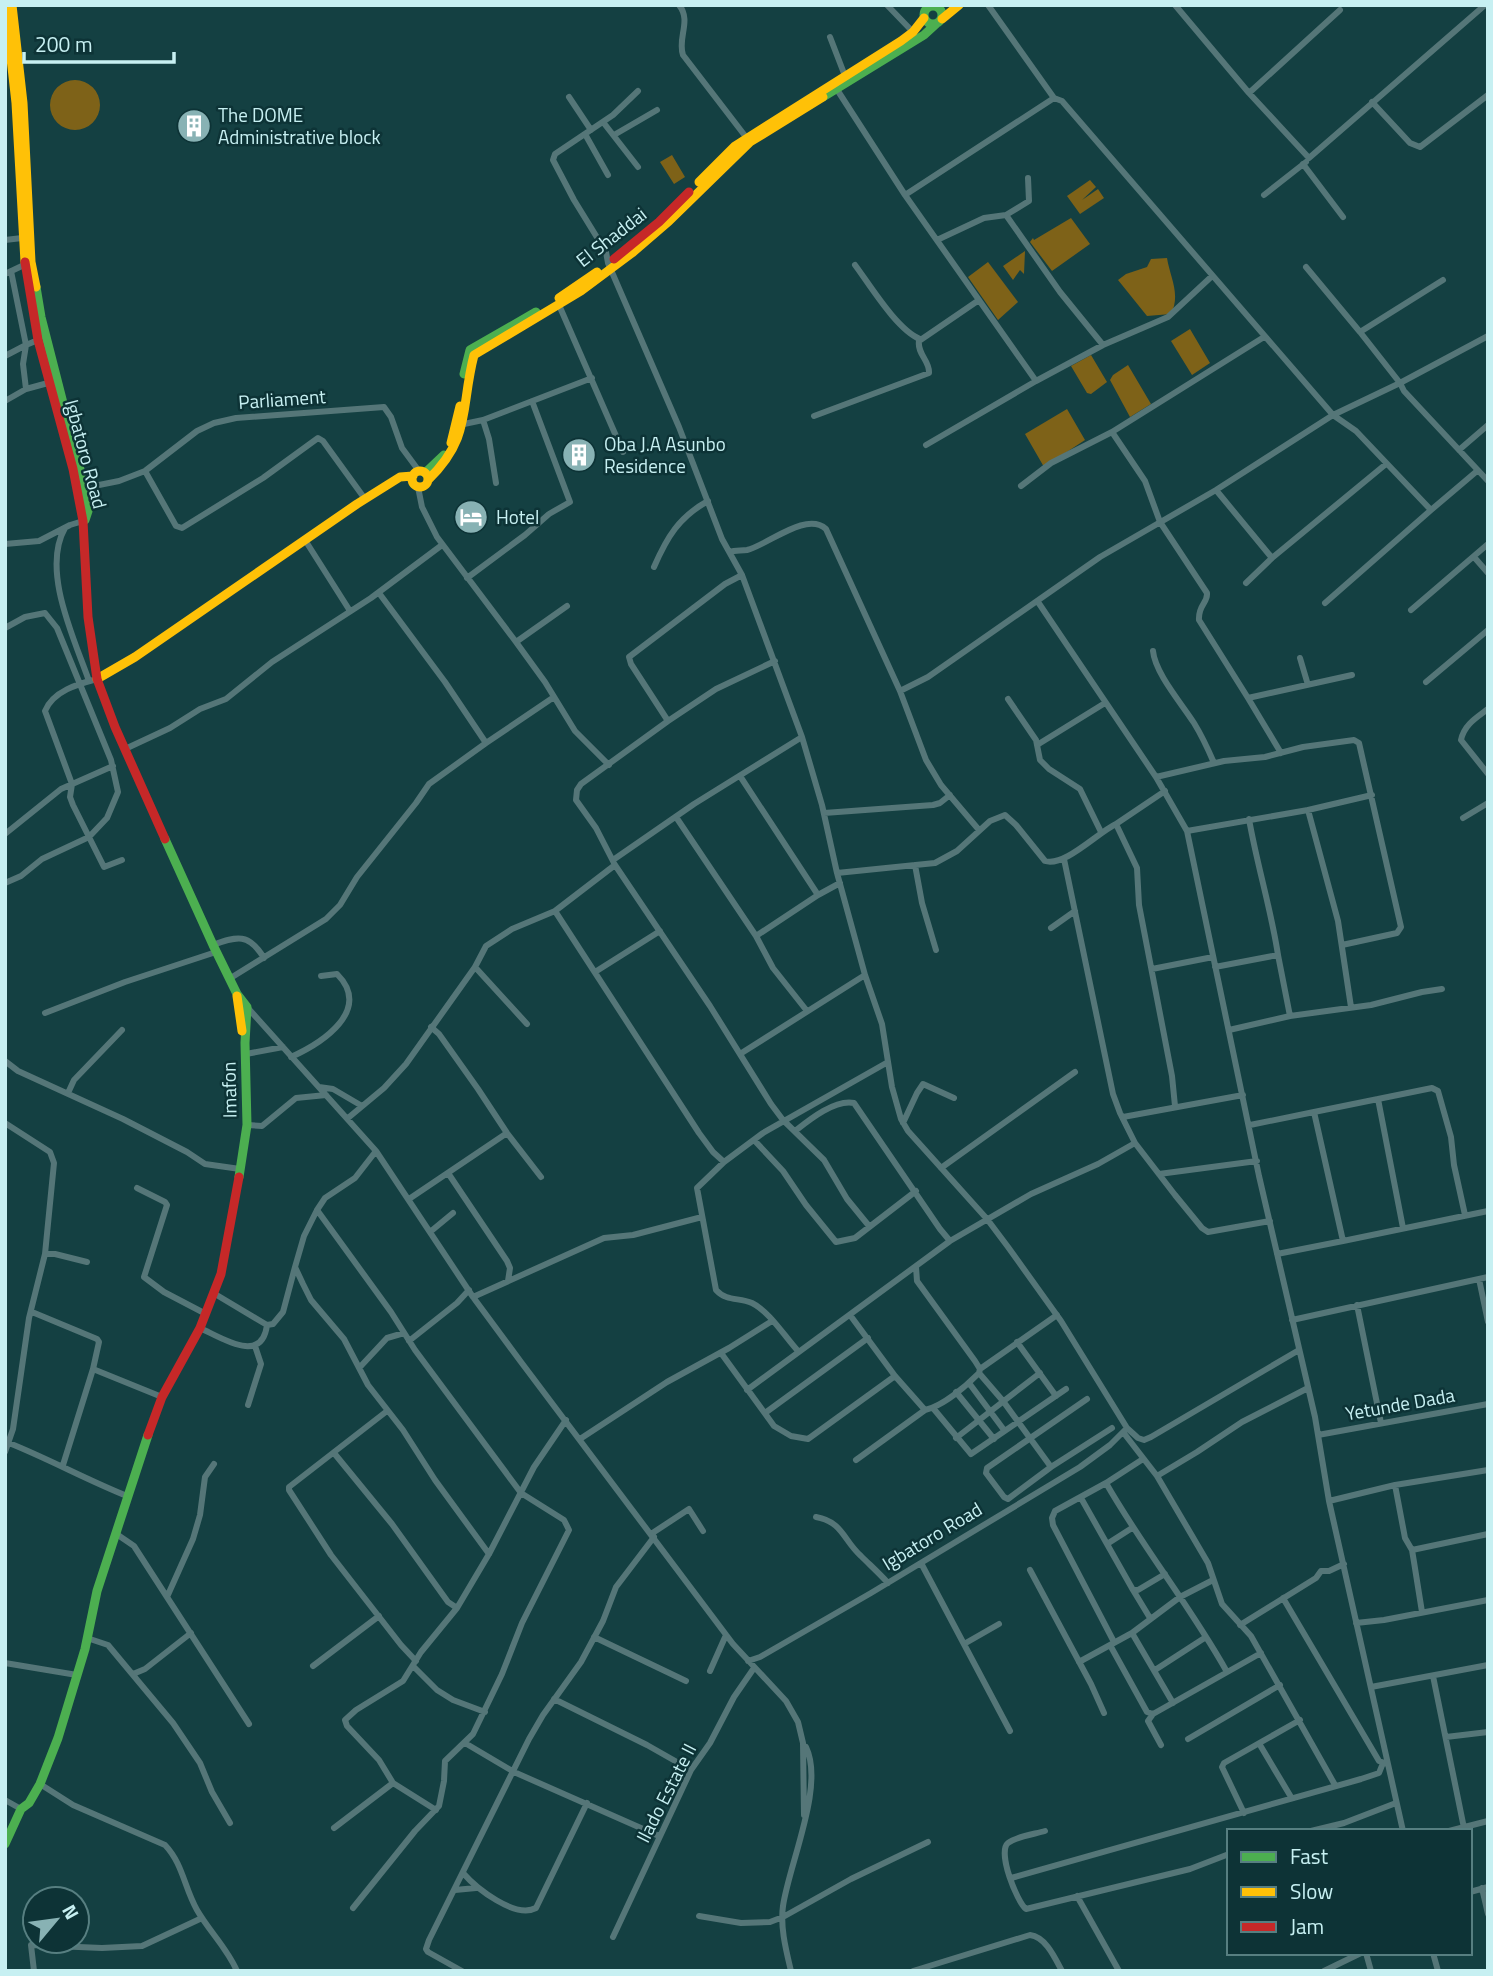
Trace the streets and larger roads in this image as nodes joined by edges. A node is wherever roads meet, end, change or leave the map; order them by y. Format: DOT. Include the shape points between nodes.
graph roads {
  1 [pos="5,5"];
  2 [pos="12,5"];
  3 [pos="679,5"];
  4 [pos="887,5"];
  5 [pos="960,5"];
  6 [pos="988,5"];
  7 [pos="1175,5"];
  8 [pos="1485,5"];
  9 [pos="940,6"];
  10 [pos="1340,10"];
  11 [pos="925,11"];
  12 [pos="939,22"];
  13 [pos="7,25"];
  14 [pos="913,32"];
  15 [pos="830,37"];
  16 [pos="8,49"];
  17 [pos="16,62"];
  18 [pos="845,76"];
  19 [pos="835,86"];
  20 [pos="638,91"];
  21 [pos="1249,93"];
  22 [pos="1488,95"];
  23 [pos="569,97"];
  24 [pos="1054,98"];
  25 [pos="1372,102"];
  26 [pos="657,110"];
  27 [pos="603,122"];
  28 [pos="588,132"];
  29 [pos="614,135"];
  30 [pos="748,140"];
  31 [pos="1309,158"];
  32 [pos="1303,164"];
  33 [pos="638,167"];
  34 [pos="608,175"];
  35 [pos="1028,178"];
  36 [pos="905,195"];
  37 [pos="1264,195"];
  38 [pos="1006,215"];
  39 [pos="1343,218"];
  40 [pos="22,238"];
  41 [pos="5,240"];
  42 [pos="937,240"];
  43 [pos="24,265"];
  44 [pos="855,265"];
  45 [pos="610,266"];
  46 [pos="1306,267"];
  47 [pos="8,272"];
  48 [pos="1212,277"];
  49 [pos="1443,280"];
  50 [pos="29,294"];
  51 [pos="16,298"];
  52 [pos="979,300"];
  53 [pos="559,305"];
  54 [pos="1360,332"];
  55 [pos="1488,335"];
  56 [pos="1264,337"];
  57 [pos="920,339"];
  58 [pos="38,341"];
  59 [pos="26,345"];
  60 [pos="1103,345"];
  61 [pos="5,356"];
  62 [pos="592,378"];
  63 [pos="1036,381"];
  64 [pos="48,383"];
  65 [pos="1400,383"];
  66 [pos="26,389"];
  67 [pos="5,401"];
  68 [pos="532,401"];
  69 [pos="1333,415"];
  70 [pos="814,416"];
  71 [pos="482,420"];
  72 [pos="464,424"];
  73 [pos="1488,425"];
  74 [pos="1112,432"];
  75 [pos="926,445"];
  76 [pos="1459,450"];
  77 [pos="623,452"];
  78 [pos="1386,464"];
  79 [pos="145,471"];
  80 [pos="1478,471"];
  81 [pos="421,475"];
  82 [pos="74,477"];
  83 [pos="1488,481"];
  84 [pos="496,483"];
  85 [pos="1021,486"];
  86 [pos="418,487"];
  87 [pos="85,489"];
  88 [pos="1216,490"];
  89 [pos="365,499"];
  90 [pos="708,501"];
  91 [pos="1431,510"];
  92 [pos="83,521"];
  93 [pos="1160,522"];
  94 [pos="65,527"];
  95 [pos="305,540"];
  96 [pos="5,544"];
  97 [pos="1488,544"];
  98 [pos="442,545"];
  99 [pos="730,552"];
  100 [pos="1474,557"];
  101 [pos="1272,558"];
  102 [pos="654,567"];
  103 [pos="1488,573"];
  104 [pos="742,575"];
  105 [pos="467,578"];
  106 [pos="1246,583"];
  107 [pos="379,593"];
  108 [pos="1038,602"];
  109 [pos="1325,603"];
  110 [pos="567,606"];
  111 [pos="1411,610"];
  112 [pos="349,611"];
  113 [pos="5,628"];
  114 [pos="1488,630"];
  115 [pos="516,642"];
  116 [pos="1153,651"];
  117 [pos="1300,658"];
  118 [pos="775,661"];
  119 [pos="1352,675"];
  120 [pos="93,680"];
  121 [pos="1426,682"];
  122 [pos="79,684"];
  123 [pos="1308,685"];
  124 [pos="900,691"];
  125 [pos="554,697"];
  126 [pos="1248,698"];
  127 [pos="1008,699"];
  128 [pos="1105,702"];
  129 [pos="1488,709"];
  130 [pos="668,721"];
  131 [pos="802,737"];
  132 [pos="486,743"];
  133 [pos="1037,745"];
  134 [pos="125,749"];
  135 [pos="1281,752"];
  136 [pos="1214,763"];
  137 [pos="609,765"];
  138 [pos="113,766"];
  139 [pos="1488,774"];
  140 [pos="740,776"];
  141 [pos="1156,777"];
  142 [pos="72,785"];
  143 [pos="1166,791"];
  144 [pos="950,795"];
  145 [pos="1372,795"];
  146 [pos="1488,803"];
  147 [pos="1308,810"];
  148 [pos="824,813"];
  149 [pos="676,817"];
  150 [pos="1463,818"];
  151 [pos="1249,819"];
  152 [pos="1116,824"];
  153 [pos="979,830"];
  154 [pos="1187,831"];
  155 [pos="1101,832"];
  156 [pos="5,834"];
  157 [pos="89,837"];
  158 [pos="1064,859"];
  159 [pos="122,860"];
  160 [pos="614,862"];
  161 [pos="915,865"];
  162 [pos="837,873"];
  163 [pos="5,883"];
  164 [pos="840,883"];
  165 [pos="818,895"];
  166 [pos="555,911"];
  167 [pos="1075,911"];
  168 [pos="1051,928"];
  169 [pos="660,930"];
  170 [pos="756,936"];
  171 [pos="1342,945"];
  172 [pos="214,948"];
  173 [pos="936,950"];
  174 [pos="1278,955"];
  175 [pos="1213,957"];
  176 [pos="264,958"];
  177 [pos="475,967"];
  178 [pos="1215,967"];
  179 [pos="1152,969"];
  180 [pos="595,972"];
  181 [pos="865,975"];
  182 [pos="321,976"];
  183 [pos="229,979"];
  184 [pos="1443,989"];
  185 [pos="237,994"];
  186 [pos="247,1007"];
  187 [pos="1351,1007"];
  188 [pos="807,1011"];
  189 [pos="45,1013"];
  190 [pos="1290,1016"];
  191 [pos="527,1024"];
  192 [pos="431,1027"];
  193 [pos="122,1030"];
  194 [pos="1228,1030"];
  195 [pos="245,1043"];
  196 [pos="283,1047"];
  197 [pos="246,1054"];
  198 [pos="740,1054"];
  199 [pos="291,1057"];
  200 [pos="5,1061"];
  201 [pos="888,1062"];
  202 [pos="1075,1072"];
  203 [pos="318,1087"];
  204 [pos="68,1093"];
  205 [pos="326,1095"];
  206 [pos="1244,1095"];
  207 [pos="954,1098"];
  208 [pos="1378,1099"];
  209 [pos="362,1106"];
  210 [pos="1175,1106"];
  211 [pos="1314,1112"];
  212 [pos="1123,1117"];
  213 [pos="348,1118"];
  214 [pos="783,1120"];
  215 [pos="903,1123"];
  216 [pos="247,1125"];
  217 [pos="1250,1125"];
  218 [pos="6,1126"];
  219 [pos="794,1131"];
  220 [pos="507,1133"];
  221 [pos="754,1140"];
  222 [pos="1135,1143"];
  223 [pos="376,1152"];
  224 [pos="1257,1161"];
  225 [pos="724,1162"];
  226 [pos="941,1168"];
  227 [pos="240,1170"];
  228 [pos="448,1173"];
  229 [pos="1159,1174"];
  230 [pos="541,1177"];
  231 [pos="137,1188"];
  232 [pos="916,1191"];
  233 [pos="409,1199"];
  234 [pos="317,1210"];
  235 [pos="1488,1211"];
  236 [pos="453,1213"];
  237 [pos="1465,1215"];
  238 [pos="702,1217"];
  239 [pos="987,1219"];
  240 [pos="1270,1222"];
  241 [pos="869,1226"];
  242 [pos="1404,1228"];
  243 [pos="430,1232"];
  244 [pos="950,1241"];
  245 [pos="1343,1241"];
  246 [pos="46,1254"];
  247 [pos="1277,1254"];
  248 [pos="87,1262"];
  249 [pos="295,1267"];
  250 [pos="916,1267"];
  251 [pos="1488,1277"];
  252 [pos="901,1278"];
  253 [pos="1479,1279"];
  254 [pos="508,1281"];
  255 [pos="917,1281"];
  256 [pos="303,1284"];
  257 [pos="215,1294"];
  258 [pos="471,1294"];
  259 [pos="286,1297"];
  260 [pos="1357,1305"];
  261 [pos="32,1312"];
  262 [pos="206,1314"];
  263 [pos="850,1315"];
  264 [pos="1057,1315"];
  265 [pos="1292,1320"];
  266 [pos="772,1321"];
  267 [pos="1488,1322"];
  268 [pos="267,1325"];
  269 [pos="200,1328"];
  270 [pos="404,1333"];
  271 [pos="868,1339"];
  272 [pos="409,1340"];
  273 [pos="1017,1342"];
  274 [pos="255,1346"];
  275 [pos="1299,1350"];
  276 [pos="798,1351"];
  277 [pos="721,1353"];
  278 [pos="360,1367"];
  279 [pos="93,1369"];
  280 [pos="979,1371"];
  281 [pos="1040,1373"];
  282 [pos="895,1376"];
  283 [pos="969,1383"];
  284 [pos="1308,1388"];
  285 [pos="1066,1389"];
  286 [pos="747,1390"];
  287 [pos="956,1392"];
  288 [pos="1056,1396"];
  289 [pos="162,1397"];
  290 [pos="1087,1399"];
  291 [pos="1003,1401"];
  292 [pos="1488,1404"];
  293 [pos="248,1405"];
  294 [pos="933,1408"];
  295 [pos="925,1410"];
  296 [pos="387,1411"];
  297 [pos="990,1411"];
  298 [pos="765,1413"];
  299 [pos="979,1419"];
  300 [pos="566,1420"];
  301 [pos="1018,1422"];
  302 [pos="1381,1423"];
  303 [pos="1112,1428"];
  304 [pos="1004,1430"];
  305 [pos="1125,1430"];
  306 [pos="1318,1435"];
  307 [pos="1031,1437"];
  308 [pos="956,1438"];
  309 [pos="580,1439"];
  310 [pos="993,1439"];
  311 [pos="9,1443"];
  312 [pos="5,1451"];
  313 [pos="334,1453"];
  314 [pos="1143,1459"];
  315 [pos="856,1460"];
  316 [pos="214,1464"];
  317 [pos="63,1465"];
  318 [pos="1051,1467"];
  319 [pos="1488,1470"];
  320 [pos="1157,1476"];
  321 [pos="1107,1483"];
  322 [pos="1395,1485"];
  323 [pos="521,1493"];
  324 [pos="127,1496"];
  325 [pos="1081,1498"];
  326 [pos="1329,1500"];
  327 [pos="816,1517"];
  328 [pos="1132,1528"];
  329 [pos="703,1531"];
  330 [pos="115,1533"];
  331 [pos="1488,1534"];
  332 [pos="652,1535"];
  333 [pos="1107,1544"];
  334 [pos="1412,1550"];
  335 [pos="489,1554"];
  336 [pos="920,1563"];
  337 [pos="1344,1564"];
  338 [pos="1030,1570"];
  339 [pos="1165,1574"];
  340 [pos="1213,1580"];
  341 [pos="888,1583"];
  342 [pos="1133,1590"];
  343 [pos="167,1597"];
  344 [pos="1180,1597"];
  345 [pos="1283,1598"];
  346 [pos="1488,1600"];
  347 [pos="457,1608"];
  348 [pos="1422,1612"];
  349 [pos="379,1616"];
  350 [pos="1150,1618"];
  351 [pos="1356,1623"];
  352 [pos="999,1624"];
  353 [pos="1240,1625"];
  354 [pos="191,1633"];
  355 [pos="1132,1633"];
  356 [pos="726,1635"];
  357 [pos="594,1637"];
  358 [pos="1206,1637"];
  359 [pos="87,1638"];
  360 [pos="964,1644"];
  361 [pos="1112,1644"];
  362 [pos="1261,1653"];
  363 [pos="748,1661"];
  364 [pos="1079,1662"];
  365 [pos="5,1663"];
  366 [pos="415,1664"];
  367 [pos="1488,1665"];
  368 [pos="313,1666"];
  369 [pos="754,1668"];
  370 [pos="1155,1670"];
  371 [pos="710,1671"];
  372 [pos="1227,1672"];
  373 [pos="134,1674"];
  374 [pos="77,1675"];
  375 [pos="1433,1676"];
  376 [pos="686,1681"];
  377 [pos="1280,1685"];
  378 [pos="1371,1687"];
  379 [pos="554,1699"];
  380 [pos="1173,1703"];
  381 [pos="485,1712"];
  382 [pos="1104,1713"];
  383 [pos="1153,1714"];
  384 [pos="1300,1720"];
  385 [pos="249,1724"];
  386 [pos="1010,1731"];
  387 [pos="1488,1732"];
  388 [pos="1446,1737"];
  389 [pos="1188,1739"];
  390 [pos="465,1743"];
  391 [pos="1161,1745"];
  392 [pos="1260,1745"];
  393 [pos="1386,1763"];
  394 [pos="691,1770"];
  395 [pos="514,1772"];
  396 [pos="393,1783"];
  397 [pos="40,1784"];
  398 [pos="1335,1785"];
  399 [pos="1291,1797"];
  400 [pos="5,1800"];
  401 [pos="587,1803"];
  402 [pos="1396,1803"];
  403 [pos="21,1809"];
  404 [pos="436,1810"];
  405 [pos="1244,1813"];
  406 [pos="1488,1821"];
  407 [pos="230,1823"];
  408 [pos="334,1828"];
  409 [pos="1338,1828"];
  410 [pos="1464,1828"];
  411 [pos="1402,1829"];
  412 [pos="1459,1829"];
  413 [pos="1045,1831"];
  414 [pos="659,1836"];
  415 [pos="928,1842"];
  416 [pos="5,1844"];
  417 [pos="1227,1855"];
  418 [pos="463,1873"];
  419 [pos="1011,1878"];
  420 [pos="476,1888"];
  421 [pos="1485,1888"];
  422 [pos="455,1890"];
  423 [pos="1077,1896"];
  424 [pos="353,1908"];
  425 [pos="1488,1914"];
  426 [pos="699,1916"];
  427 [pos="783,1917"];
  428 [pos="202,1918"];
  429 [pos="613,1937"];
  430 [pos="1357,1955"];
  431 [pos="1437,1969"];
  432 [pos="34,1971"];
  433 [pos="237,1971"];
  434 [pos="463,1971"];
  435 [pos="790,1971"];
  436 [pos="913,1971"];
  437 [pos="1062,1971"];
  438 [pos="1119,1971"];
  439 [pos="1324,1971"];
  440 [pos="1427,1971"];
  1 -- 13 [label="street, Igbatoro Road"];
  2 -- 17 [label="street, Igbatoro Road"];
  3 -- 30 [label="street" via="685,19 682,55"];
  4 -- 14 [label="street"];
  5 -- 12 [label="street"];
  6 -- 24 [label="street"];
  7 -- 21 [label="street"];
  8 -- 25 [label="street"];
  9 -- 11 [label="street"];
  9 -- 12 [label="street"];
  10 -- 21 [label="street"];
  11 -- 12 [label="street" via="928,23"];
  11 -- 14 [label="street"];
  12 -- 19 [label="street"];
  13 -- 16 [label="street, Igbatoro Road"];
  14 -- 18 [label="street"];
  15 -- 18 [label="street"];
  16 -- 17 [label="street, Igbatoro Road"];
  17 -- 40 [label="street, Igbatoro Road"];
  17 -- 87 [label="street, Igbatoro Road" via="31,262"];
  18 -- 19 [label="street"];
  19 -- 30 [label="street"];
  19 -- 36 [label="street"];
  20 -- 27 [label="street"];
  21 -- 31 [label="street"];
  22 -- 25 [label="street" via="1420,147 1410,143"];
  23 -- 28 [label="street"];
  24 -- 36 [label="street"];
  24 -- 48 [label="street" via="1062,101"];
  25 -- 31 [label="street"];
  26 -- 29 [label="street"];
  27 -- 28 [label="street"];
  27 -- 29 [label="street"];
  28 -- 34 [label="street"];
  28 -- 45 [label="street" via="553,160"];
  29 -- 33 [label="street"];
  30 -- 45 [label="street" via="670,221"];
  31 -- 32 [label="street"];
  32 -- 37 [label="street"];
  32 -- 39 [label="street"];
  35 -- 38 [label="street" via="1029,201"];
  36 -- 42 [label="street"];
  38 -- 42 [label="street" via="984,218"];
  38 -- 60 [label="street"];
  40 -- 41 [label="street"];
  40 -- 43 [label="street, Igbatoro Road"];
  42 -- 52 [label="street"];
  43 -- 47 [label="street"];
  43 -- 50 [label="street, Igbatoro Road"];
  44 -- 57 [label="street" via="887,310"];
  45 -- 53 [label="street"];
  45 -- 81 [label="street, El Shaddai" via="470,349 455,433 439,462"];
  45 -- 90 [label="street"];
  46 -- 54 [label="street"];
  47 -- 51 [label="street"];
  48 -- 56 [label="street"];
  48 -- 60 [label="street" via="1168,317"];
  49 -- 54 [label="street"];
  50 -- 51 [label="street"];
  50 -- 58 [label="street, Igbatoro Road"];
  51 -- 59 [label="street"];
  52 -- 57 [label="street"];
  52 -- 63 [label="street"];
  53 -- 62 [label="street"];
  53 -- 72 [label="street" via="474,355"];
  54 -- 65 [label="street"];
  55 -- 65 [label="street"];
  56 -- 69 [label="street"];
  56 -- 74 [label="street"];
  57 -- 70 [label="street" via="919,350 929,373"];
  58 -- 59 [label="street"];
  58 -- 64 [label="street, Igbatoro Road"];
  59 -- 61 [label="street"];
  59 -- 66 [label="street"];
  60 -- 63 [label="street"];
  62 -- 68 [label="street"];
  62 -- 77 [label="street"];
  63 -- 75 [label="street"];
  64 -- 66 [label="street"];
  64 -- 82 [label="street, Igbatoro Road"];
  65 -- 69 [label="street"];
  65 -- 76 [label="street"];
  66 -- 67 [label="street"];
  68 -- 71 [label="street"];
  68 -- 105 [label="street" via="570,502"];
  69 -- 78 [label="street" via="1356,431"];
  69 -- 88 [label="street"];
  71 -- 72 [label="street"];
  71 -- 84 [label="street"];
  72 -- 81 [label="street" via="453,452 438,472"];
  73 -- 76 [label="street"];
  74 -- 85 [label="street" via="1051,463"];
  74 -- 93 [label="street" via="1145,481"];
  76 -- 80 [label="street"];
  78 -- 91 [label="street"];
  78 -- 101 [label="street"];
  79 -- 81 [label="street, Parliament" via="214,423 384,407 402,448"];
  79 -- 87 [label="street, Parliament"];
  79 -- 89 [label="street" via="182,528 318,438"];
  80 -- 83 [label="street"];
  80 -- 91 [label="street"];
  81 -- 86 [label="street" via="413,484"];
  81 -- 89 [label="street" via="400,477"];
  82 -- 87 [label="street"];
  82 -- 92 [label="street, Igbatoro Road"];
  86 -- 98 [label="street" via="422,507"];
  87 -- 92 [label="street, Igbatoro Road" via="88,511"];
  88 -- 93 [label="street"];
  88 -- 101 [label="street"];
  89 -- 95 [label="street"];
  90 -- 99 [label="street"];
  90 -- 102 [label="street" via="679,522"];
  91 -- 109 [label="street"];
  92 -- 94 [label="street"];
  92 -- 120 [label="street"];
  93 -- 108 [label="street" via="1100,557"];
  93 -- 126 [label="street" via="1208,593 1199,620"];
  94 -- 96 [label="street" via="40,541"];
  94 -- 120 [label="street" via="57,544 57,583"];
  95 -- 112 [label="street"];
  95 -- 120 [label="street" via="135,657"];
  97 -- 100 [label="street"];
  98 -- 105 [label="street"];
  98 -- 107 [label="street"];
  99 -- 104 [label="street"];
  99 -- 124 [label="street" via="748,550 805,524 823,526"];
  100 -- 103 [label="street"];
  100 -- 111 [label="street"];
  101 -- 106 [label="street"];
  104 -- 118 [label="street"];
  104 -- 130 [label="street" via="629,657"];
  105 -- 115 [label="street"];
  107 -- 112 [label="street"];
  107 -- 132 [label="street"];
  108 -- 124 [label="street"];
  108 -- 128 [label="street"];
  110 -- 115 [label="street"];
  112 -- 134 [label="street" via="226,699"];
  113 -- 122 [label="street" via="46,613 57,628"];
  114 -- 121 [label="street"];
  115 -- 125 [label="street"];
  116 -- 136 [label="street"];
  117 -- 123 [label="street"];
  118 -- 130 [label="street" via="726,684"];
  118 -- 131 [label="street"];
  119 -- 123 [label="street"];
  120 -- 122 [label="street"];
  120 -- 134 [label="street"];
  122 -- 138 [label="street"];
  122 -- 142 [label="street" via="53,699 46,711"];
  123 -- 126 [label="street"];
  124 -- 144 [label="street" via="926,760"];
  125 -- 132 [label="street"];
  125 -- 137 [label="street" via="575,731"];
  126 -- 135 [label="street"];
  127 -- 133 [label="street"];
  128 -- 133 [label="street"];
  128 -- 141 [label="street"];
  129 -- 139 [label="street" via="1468,724 1461,740"];
  130 -- 137 [label="street"];
  131 -- 140 [label="street"];
  131 -- 148 [label="street"];
  132 -- 176 [label="street" via="424,789 326,919"];
  133 -- 155 [label="street" via="1038,755 1049,769 1080,789"];
  134 -- 172 [label="street"];
  135 -- 136 [label="street"];
  135 -- 145 [label="street" via="1356,741"];
  136 -- 141 [label="street"];
  137 -- 160 [label="street" via="581,784 576,800"];
  138 -- 142 [label="street"];
  138 -- 157 [label="street" via="118,792 114,805"];
  140 -- 149 [label="street"];
  140 -- 165 [label="street"];
  141 -- 143 [label="street"];
  142 -- 156 [label="street"];
  142 -- 157 [label="street" via="70,797"];
  143 -- 152 [label="street"];
  143 -- 154 [label="street"];
  144 -- 148 [label="street" via="933,805"];
  144 -- 153 [label="street"];
  145 -- 147 [label="street"];
  145 -- 171 [label="street" via="1401,927 1396,933"];
  146 -- 150 [label="street"];
  147 -- 151 [label="street"];
  147 -- 171 [label="street"];
  148 -- 162 [label="street"];
  149 -- 160 [label="street"];
  149 -- 170 [label="street"];
  151 -- 154 [label="street"];
  151 -- 174 [label="street"];
  152 -- 155 [label="street"];
  152 -- 179 [label="street" via="1137,868"];
  153 -- 158 [label="street" via="1005,815 1045,861"];
  153 -- 161 [label="street" via="949,857"];
  154 -- 175 [label="street"];
  155 -- 158 [label="street"];
  157 -- 159 [label="street" via="103,867"];
  157 -- 163 [label="street"];
  158 -- 167 [label="street"];
  160 -- 166 [label="street"];
  160 -- 169 [label="street"];
  161 -- 162 [label="street"];
  161 -- 173 [label="street"];
  162 -- 164 [label="street"];
  164 -- 165 [label="street"];
  164 -- 181 [label="street"];
  165 -- 170 [label="street"];
  166 -- 177 [label="street" via="498,936 486,946"];
  166 -- 180 [label="street"];
  167 -- 168 [label="street"];
  167 -- 212 [label="street" via="1113,1094"];
  169 -- 180 [label="street"];
  169 -- 198 [label="street"];
  170 -- 188 [label="street" via="773,968"];
  171 -- 187 [label="street"];
  172 -- 176 [label="street" via="231,939 243,939 251,941"];
  172 -- 183 [label="street"];
  172 -- 189 [label="street"];
  174 -- 178 [label="street"];
  174 -- 190 [label="street"];
  175 -- 178 [label="street"];
  175 -- 179 [label="street"];
  176 -- 183 [label="street"];
  177 -- 191 [label="street"];
  177 -- 192 [label="street"];
  178 -- 194 [label="street"];
  179 -- 210 [label="street"];
  180 -- 225 [label="street" via="699,1133"];
  181 -- 188 [label="street"];
  181 -- 201 [label="street" via="882,1024"];
  182 -- 199 [label="street" via="337,974 342,979 349,1008 333,1030"];
  183 -- 185 [label="street"];
  184 -- 187 [label="street"];
  185 -- 186 [label="street"];
  185 -- 195 [label="street"];
  186 -- 195 [label="street"];
  186 -- 196 [label="street"];
  187 -- 190 [label="street"];
  188 -- 198 [label="street"];
  190 -- 194 [label="street"];
  192 -- 209 [label="street" via="398,1073"];
  192 -- 220 [label="street"];
  193 -- 204 [label="street" via="74,1080"];
  194 -- 206 [label="street"];
  195 -- 197 [label="street, Imafon"];
  196 -- 197 [label="street"];
  196 -- 199 [label="street"];
  197 -- 216 [label="street, Imafon"];
  198 -- 214 [label="street"];
  199 -- 203 [label="street"];
  200 -- 204 [label="street"];
  201 -- 214 [label="street"];
  201 -- 215 [label="street"];
  202 -- 226 [label="street"];
  203 -- 205 [label="street"];
  203 -- 209 [label="street" via="333,1089"];
  204 -- 227 [label="street" via="205,1164"];
  205 -- 213 [label="street"];
  205 -- 216 [label="street" via="296,1098 262,1125"];
  206 -- 210 [label="street"];
  206 -- 217 [label="street"];
  207 -- 215 [label="street" via="923,1084"];
  208 -- 211 [label="street"];
  208 -- 237 [label="street" via="1432,1088 1438,1091"];
  208 -- 242 [label="street"];
  209 -- 213 [label="street"];
  210 -- 212 [label="street"];
  211 -- 217 [label="street"];
  211 -- 245 [label="street"];
  212 -- 222 [label="street"];
  213 -- 223 [label="street"];
  214 -- 219 [label="street"];
  214 -- 221 [label="street"];
  215 -- 226 [label="street"];
  216 -- 227 [label="street, Imafon"];
  217 -- 224 [label="street"];
  218 -- 246 [label="street" via="53,1156"];
  219 -- 232 [label="street" via="850,1101"];
  219 -- 241 [label="street" via="824,1160 846,1199"];
  220 -- 228 [label="street"];
  220 -- 230 [label="street"];
  221 -- 225 [label="street"];
  221 -- 241 [label="street" via="836,1242 855,1238"];
  222 -- 229 [label="street"];
  222 -- 239 [label="street"];
  223 -- 233 [label="street"];
  223 -- 234 [label="street" via="355,1178"];
  224 -- 229 [label="street"];
  224 -- 240 [label="street"];
  225 -- 238 [label="street" via="697,1188"];
  226 -- 239 [label="street"];
  227 -- 257 [label="street, Imafon" via="228,1248"];
  228 -- 233 [label="street"];
  228 -- 254 [label="street" via="507,1261"];
  229 -- 240 [label="street" via="1208,1232"];
  231 -- 262 [label="street" via="167,1205 144,1277"];
  232 -- 241 [label="street"];
  232 -- 244 [label="street"];
  233 -- 243 [label="street"];
  234 -- 249 [label="street"];
  234 -- 270 [label="street"];
  235 -- 237 [label="street"];
  236 -- 243 [label="street"];
  237 -- 242 [label="street"];
  238 -- 254 [label="street" via="604,1238"];
  238 -- 266 [label="street" via="716,1290 728,1299 754,1304"];
  239 -- 244 [label="street"];
  239 -- 264 [label="street"];
  240 -- 247 [label="street"];
  242 -- 245 [label="street"];
  243 -- 258 [label="street"];
  244 -- 250 [label="street"];
  245 -- 247 [label="street"];
  246 -- 248 [label="street"];
  246 -- 261 [label="street"];
  247 -- 265 [label="street"];
  249 -- 256 [label="street"];
  249 -- 259 [label="street"];
  250 -- 252 [label="street"];
  250 -- 255 [label="street"];
  251 -- 253 [label="street"];
  252 -- 255 [label="street"];
  252 -- 263 [label="street"];
  253 -- 260 [label="street"];
  253 -- 267 [label="street"];
  254 -- 258 [label="street"];
  255 -- 280 [label="street"];
  256 -- 259 [label="street"];
  256 -- 278 [label="street"];
  257 -- 262 [label="street, Imafon"];
  257 -- 268 [label="street"];
  258 -- 272 [label="street"];
  258 -- 300 [label="street"];
  259 -- 268 [label="street" via="283,1312"];
  260 -- 265 [label="street"];
  260 -- 302 [label="street"];
  261 -- 279 [label="street" via="97,1339"];
  261 -- 311 [label="street"];
  262 -- 269 [label="street, Imafon"];
  263 -- 271 [label="street"];
  263 -- 276 [label="street"];
  264 -- 273 [label="street"];
  264 -- 305 [label="street"];
  265 -- 275 [label="street"];
  266 -- 276 [label="street"];
  266 -- 277 [label="street"];
  268 -- 274 [label="street" via="266,1336"];
  269 -- 274 [label="street" via="238,1345"];
  269 -- 289 [label="street, Imafon"];
  270 -- 272 [label="street"];
  270 -- 278 [label="street" via="387,1338"];
  271 -- 282 [label="street"];
  271 -- 298 [label="street"];
  272 -- 323 [label="street"];
  273 -- 280 [label="street"];
  273 -- 281 [label="street"];
  274 -- 293 [label="street" via="261,1364"];
  275 -- 284 [label="street"];
  275 -- 305 [label="street" via="1151,1437 1144,1440"];
  276 -- 286 [label="street"];
  277 -- 286 [label="street"];
  277 -- 309 [label="street" via="676,1376"];
  278 -- 296 [label="street"];
  279 -- 289 [label="street"];
  279 -- 317 [label="street"];
  280 -- 283 [label="street"];
  280 -- 291 [label="street"];
  281 -- 288 [label="street"];
  281 -- 291 [label="street"];
  282 -- 295 [label="street"];
  282 -- 298 [label="street" via="808,1439 784,1434"];
  283 -- 287 [label="street"];
  283 -- 297 [label="street"];
  284 -- 306 [label="street"];
  284 -- 320 [label="street" via="1242,1422"];
  285 -- 288 [label="street"];
  286 -- 298 [label="street"];
  287 -- 294 [label="street"];
  287 -- 299 [label="street"];
  288 -- 301 [label="street"];
  289 -- 324 [label="street, Imafon"];
  290 -- 307 [label="street"];
  291 -- 297 [label="street"];
  291 -- 301 [label="street"];
  292 -- 302 [label="street, Yetunde Dada"];
  294 -- 295 [label="street"];
  294 -- 308 [label="street"];
  295 -- 315 [label="street"];
  296 -- 313 [label="street"];
  296 -- 335 [label="street"];
  297 -- 299 [label="street"];
  297 -- 304 [label="street"];
  299 -- 308 [label="street"];
  299 -- 310 [label="street"];
  300 -- 309 [label="street"];
  300 -- 323 [label="street"];
  301 -- 304 [label="street"];
  301 -- 307 [label="street"];
  302 -- 306 [label="street, Yetunde Dada"];
  303 -- 318 [label="street"];
  304 -- 310 [label="street"];
  305 -- 314 [label="street"];
  305 -- 336 [label="street, Igbatoro Road" via="1080,1467"];
  306 -- 326 [label="street"];
  307 -- 318 [label="street"];
  307 -- 318 [label="street" via="986,1473 1008,1499"];
  308 -- 310 [label="street" via="971,1454"];
  309 -- 332 [label="street"];
  311 -- 312 [label="street"];
  311 -- 317 [label="street"];
  313 -- 347 [label="street"];
  313 -- 349 [label="street" via="289,1490 331,1555"];
  314 -- 320 [label="street"];
  314 -- 321 [label="street"];
  316 -- 343 [label="street" via="205,1477 193,1539"];
  317 -- 324 [label="street"];
  319 -- 322 [label="street"];
  320 -- 340 [label="street" via="1208,1563"];
  321 -- 325 [label="street"];
  321 -- 328 [label="street"];
  322 -- 326 [label="street"];
  322 -- 334 [label="street" via="1405,1538"];
  323 -- 335 [label="street"];
  323 -- 381 [label="street" via="564,1520 569,1530 522,1623"];
  324 -- 330 [label="street, Imafon"];
  325 -- 333 [label="street"];
  325 -- 361 [label="street" via="1055,1511 1053,1525"];
  326 -- 337 [label="street"];
  327 -- 341 [label="street" via="833,1523"];
  328 -- 333 [label="street"];
  328 -- 339 [label="street"];
  329 -- 332 [label="street" via="689,1509"];
  330 -- 343 [label="street" via="134,1546"];
  330 -- 359 [label="street, Imafon"];
  331 -- 334 [label="street"];
  332 -- 356 [label="street"];
  332 -- 357 [label="street" via="616,1587"];
  333 -- 342 [label="street"];
  334 -- 348 [label="street"];
  335 -- 347 [label="street"];
  336 -- 341 [label="street, Igbatoro Road"];
  336 -- 360 [label="street"];
  337 -- 345 [label="street" via="1321,1571"];
  337 -- 351 [label="street"];
  338 -- 364 [label="street"];
  339 -- 342 [label="street"];
  339 -- 344 [label="street"];
  340 -- 344 [label="street"];
  340 -- 353 [label="street" via="1222,1604"];
  341 -- 363 [label="street, Igbatoro Road"];
  342 -- 350 [label="street"];
  343 -- 354 [label="street"];
  344 -- 350 [label="street"];
  344 -- 358 [label="street"];
  345 -- 353 [label="street"];
  345 -- 393 [label="street" via="1379,1760"];
  346 -- 348 [label="street"];
  347 -- 366 [label="street"];
  348 -- 351 [label="street"];
  349 -- 366 [label="street"];
  349 -- 368 [label="street"];
  350 -- 355 [label="street"];
  351 -- 378 [label="street"];
  352 -- 360 [label="street"];
  353 -- 362 [label="street"];
  354 -- 373 [label="street"];
  354 -- 385 [label="street"];
  355 -- 361 [label="street"];
  355 -- 370 [label="street"];
  356 -- 363 [label="street"];
  356 -- 371 [label="street"];
  357 -- 376 [label="street"];
  357 -- 379 [label="street"];
  358 -- 370 [label="street"];
  358 -- 372 [label="street"];
  359 -- 373 [label="street" via="108,1645"];
  359 -- 374 [label="street, Imafon"];
  360 -- 386 [label="street"];
  361 -- 364 [label="street"];
  361 -- 383 [label="street" via="1147,1712"];
  362 -- 372 [label="street"];
  362 -- 377 [label="street"];
  363 -- 369 [label="street"];
  364 -- 382 [label="street"];
  365 -- 374 [label="street"];
  366 -- 381 [label="street" via="437,1690"];
  366 -- 396 [label="street" via="403,1681 345,1720"];
  367 -- 375 [label="street"];
  369 -- 394 [label="street, Ilado Estate II"];
  369 -- 427 [label="street" via="786,1702 803,1742 804,1815"];
  370 -- 380 [label="street"];
  372 -- 380 [label="street"];
  373 -- 407 [label="street" via="193,1751"];
  374 -- 397 [label="street, Imafon"];
  375 -- 378 [label="street"];
  375 -- 388 [label="street"];
  377 -- 384 [label="street"];
  377 -- 389 [label="street"];
  378 -- 393 [label="street"];
  379 -- 394 [label="street"];
  379 -- 395 [label="street"];
  380 -- 383 [label="street"];
  381 -- 390 [label="street"];
  383 -- 391 [label="street" via="1147,1721"];
  384 -- 392 [label="street"];
  384 -- 398 [label="street"];
  387 -- 388 [label="street"];
  388 -- 410 [label="street"];
  390 -- 395 [label="street"];
  390 -- 404 [label="street" via="445,1761"];
  392 -- 399 [label="street"];
  392 -- 405 [label="street" via="1222,1768"];
  393 -- 398 [label="street" via="1379,1773"];
  393 -- 402 [label="street"];
  394 -- 414 [label="street, Ilado Estate II"];
  395 -- 401 [label="street"];
  395 -- 418 [label="street"];
  396 -- 404 [label="street"];
  396 -- 408 [label="street"];
  397 -- 403 [label="street, Imafon"];
  397 -- 428 [label="street" via="74,1805 165,1844 176,1857"];
  398 -- 399 [label="street"];
  399 -- 405 [label="street"];
  400 -- 403 [label="street"];
  401 -- 414 [label="street"];
  401 -- 420 [label="street" via="536,1908 517,1910"];
  402 -- 409 [label="street"];
  402 -- 411 [label="street"];
  403 -- 416 [label="street, Imafon"];
  404 -- 424 [label="street"];
  405 -- 419 [label="street"];
  406 -- 410 [label="street"];
  410 -- 412 [label="street"];
  413 -- 419 [label="street" via="1006,1846 1004,1856"];
  414 -- 429 [label="street, Ilado Estate II"];
  415 -- 427 [label="street"];
  417 -- 423 [label="street" via="1190,1869"];
  418 -- 420 [label="street"];
  418 -- 422 [label="street"];
  419 -- 423 [label="street" via="1018,1901 1026,1909"];
  420 -- 422 [label="street"];
  421 -- 425 [label="street"];
  422 -- 434 [label="street" via="426,1948"];
  423 -- 438 [label="street"];
  426 -- 427 [label="street" via="741,1923"];
  427 -- 435 [label="street"];
  428 -- 432 [label="street" via="142,1946 31,1945"];
  428 -- 433 [label="street"];
  430 -- 439 [label="street"];
  431 -- 440 [label="street"];
  436 -- 437 [label="street" via="1030,1935 1041,1939"];
}
